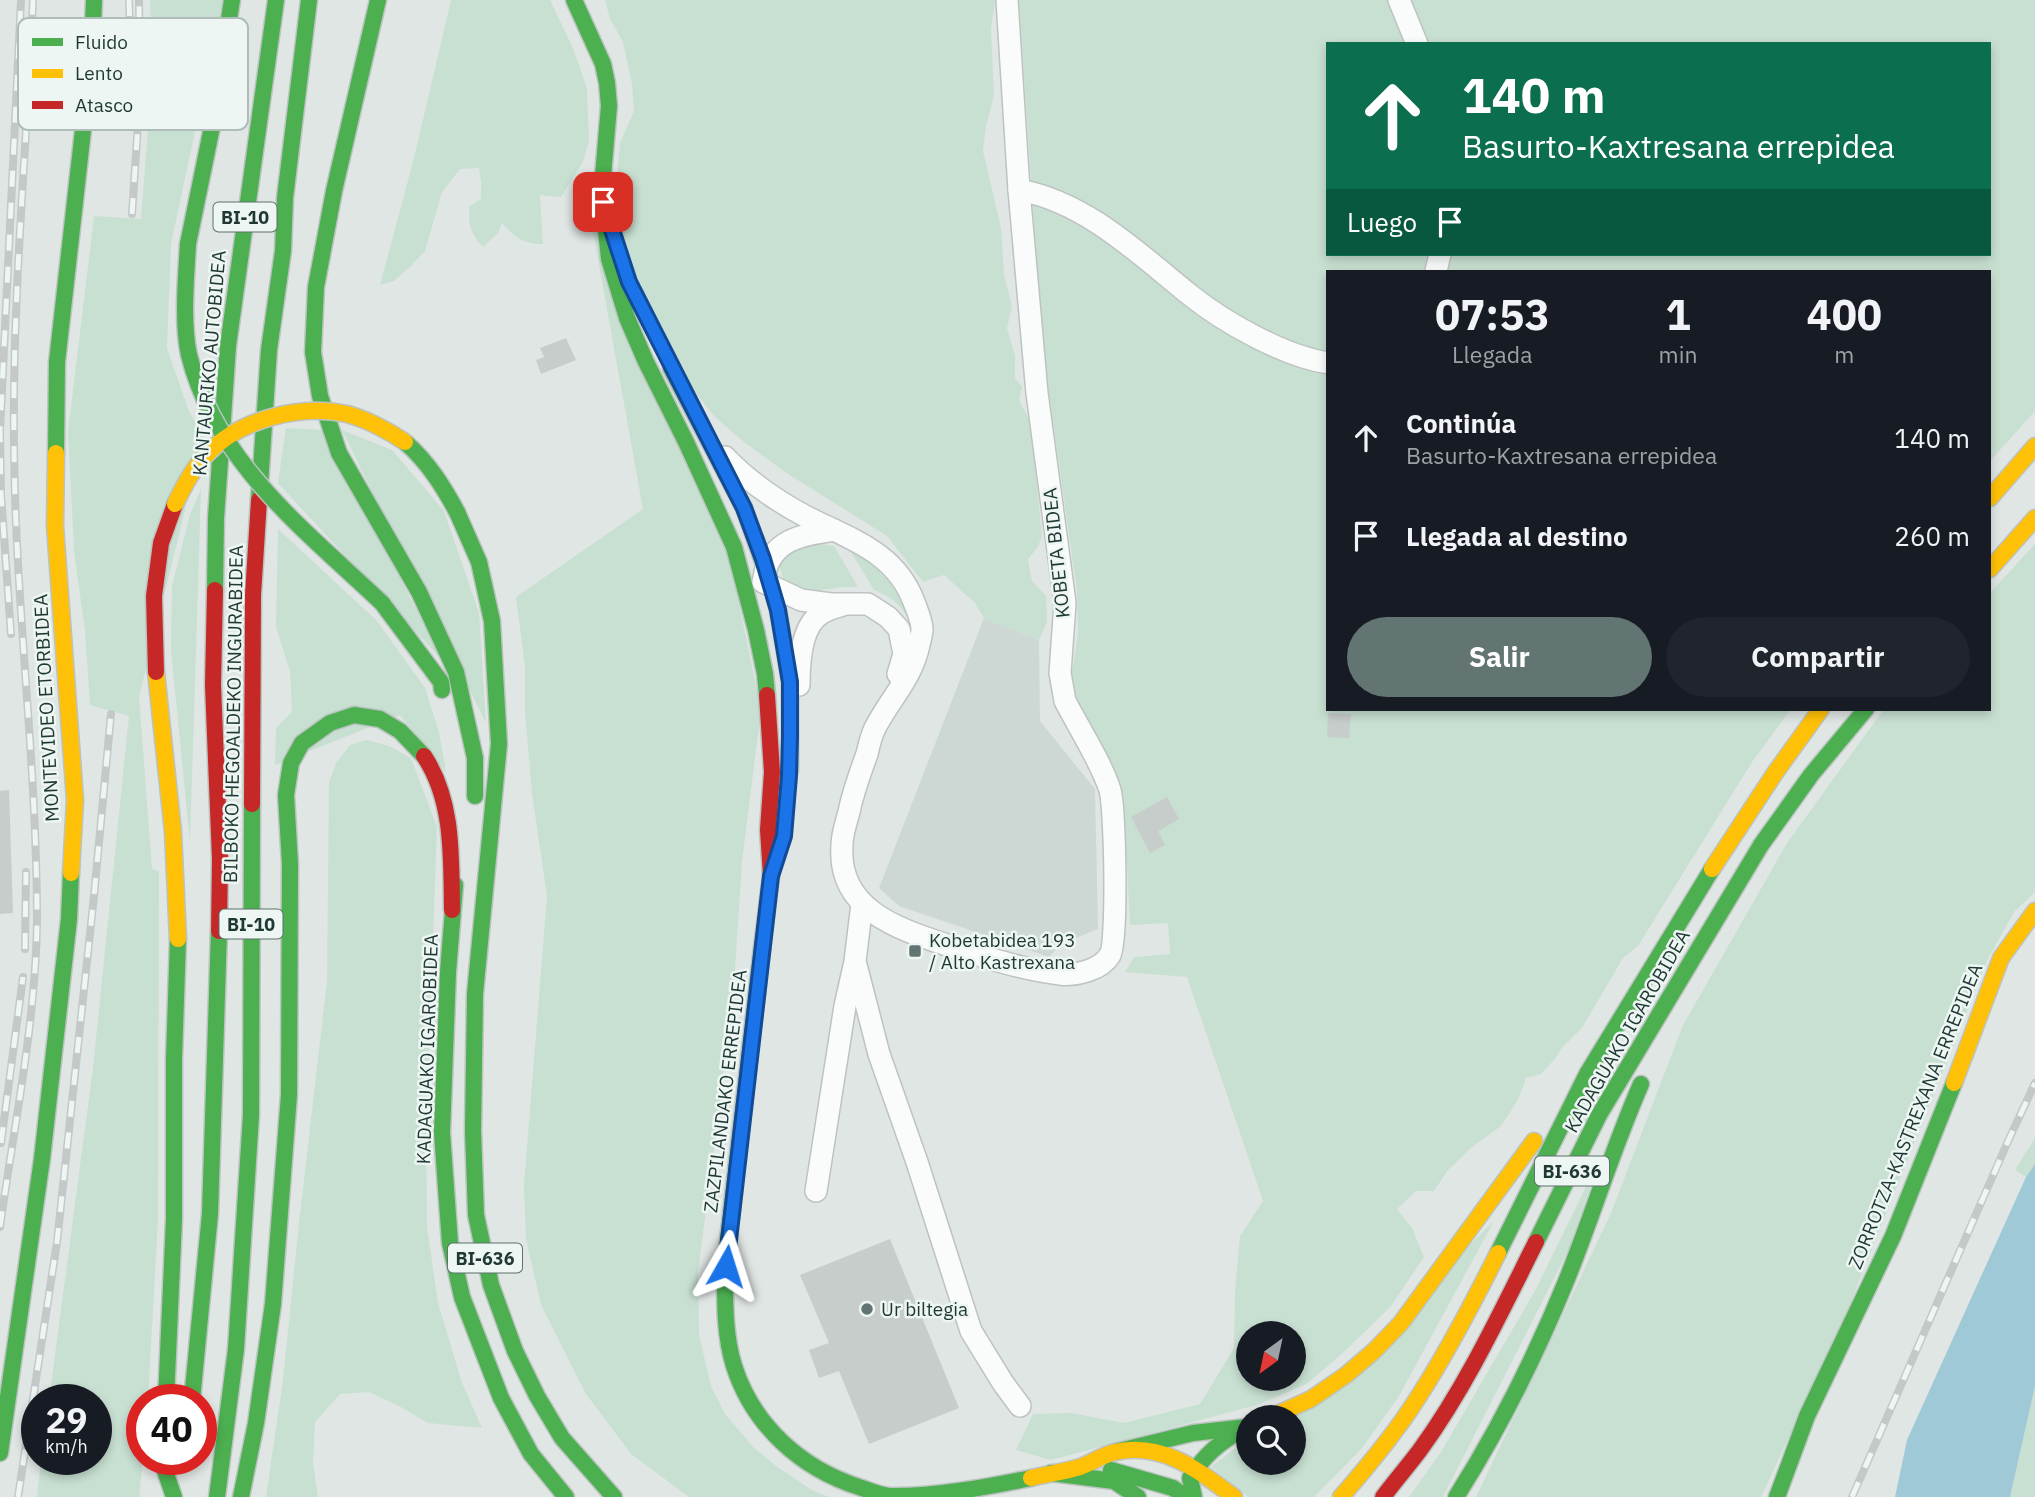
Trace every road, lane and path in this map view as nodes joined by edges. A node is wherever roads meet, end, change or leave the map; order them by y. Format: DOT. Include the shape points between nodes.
graph roads {
  1 [pos="94,0"];
  2 [pos="232,0"];
  3 [pos="266,0"];
  4 [pos="276,0"];
  5 [pos="309,0"];
  6 [pos="368,0"];
  7 [pos="378,0"];
  8 [pos="574,0"];
  9 [pos="1007,0"];
  10 [pos="1399,0"];
  11 [pos="93,18"];
  12 [pos="229,18"];
  13 [pos="1416,42"];
  14 [pos="357,86"];
  15 [pos="262,88"];
  16 [pos="83,130"];
  17 [pos="211,130"];
  18 [pos="309,134"];
  19 [pos="1019,190"];
  20 [pos="603,202"];
  21 [pos="283,251"];
  22 [pos="636,295"];
  23 [pos="664,353"];
  24 [pos="1326,363"];
  25 [pos="710,440"];
  26 [pos="687,442"];
  27 [pos="2035,446"];
  28 [pos="1991,497"];
  29 [pos="216,518"];
  30 [pos="2035,519"];
  31 [pos="834,530"];
  32 [pos="1991,568"];
  33 [pos="767,579"];
  34 [pos="845,604"];
  35 [pos="766,692"];
  36 [pos="446,709"];
  37 [pos="886,709"];
  38 [pos="1820,711"];
  39 [pos="1864,711"];
  40 [pos="790,753"];
  41 [pos="789,787"];
  42 [pos="458,798"];
  43 [pos="784,836"];
  44 [pos="771,876"];
  45 [pos="862,904"];
  46 [pos="452,910"];
  47 [pos="2035,911"];
  48 [pos="1700,946"];
  49 [pos="855,961"];
  50 [pos="477,983"];
  51 [pos="1659,1045"];
  52 [pos="1648,1068"];
  53 [pos="1587,1074"];
  54 [pos="816,1191"];
  55 [pos="478,1341"];
  56 [pos="167,1384"];
  57 [pos="194,1384"];
  58 [pos="1298,1405"];
  59 [pos="1020,1406"];
  60 [pos="1236,1428"];
  61 [pos="1236,1433"];
  62 [pos="1115,1452"];
  63 [pos="0,1453"];
  64 [pos="519,1463"];
  65 [pos="1079,1467"];
  66 [pos="1195,1470"];
  67 [pos="1051,1473"];
  68 [pos="166,1475"];
  69 [pos="184,1475"];
  70 [pos="174,1497"];
  71 [pos="182,1497"];
  72 [pos="217,1497"];
  73 [pos="241,1497"];
  74 [pos="566,1497"];
  75 [pos="614,1497"];
  76 [pos="1138,1497"];
  77 [pos="1186,1497"];
  78 [pos="1194,1497"];
  79 [pos="1234,1497"];
  80 [pos="1341,1497"];
  81 [pos="1383,1497"];
  82 [pos="1456,1497"];
  83 [pos="1777,1497"];
  1 -- 11 [label="main road, MONTEVIDEO ETORBIDEA"];
  2 -- 12 [label="main road, bridge"];
  3 -- 15 [label="main road"];
  4 -- 15 [label="main road, BI-10"];
  5 -- 21 [label="main road, BI-10"];
  6 -- 14 [label="main road"];
  7 -- 14 [label="main road"];
  8 -- 20 [label="main road" via="607,83"];
  9 -- 19 [label="street, KOBETA BIDEA"];
  10 -- 13 [label="street"];
  14 -- 50 [label="main road" via="316,287 313,352 320,396 339,453 419,592 456,672 475,758"];
  15 -- 29 [label="main road, KANTAURIKO AUTOBIDEA / BI-10" via="228,346"];
  16 -- 63 [label="main road, MONTEVIDEO ETORBIDEA" via="57,362 55,526 75,800 69,919 42,1159"];
  17 -- 36 [label="main road, bridge" via="188,244 185,303 189,354 206,404 222,436 268,495 382,603 441,682"];
  18 -- 21 [label="main road"];
  19 -- 24 [label="street" via="1042,195 1096,223 1239,329"];
  19 -- 45 [label="street, KOBETA BIDEA" via="1037,393 1065,603 1062,689 1110,790 1114,944 1104,963 1092,970 1066,975 1037,972 904,931"];
  20 -- 22 [label="main road"];
  20 -- 26 [label="main road" via="609,259 627,318"];
  21 -- 72 [label="main road, BILBOKO HEGOALDEKO INGURABIDEA / BI-10" via="269,350 253,594 251,1115 236,1349"];
  23 -- 25 [label="main road"];
  25 -- 31 [label="street" via="758,487"];
  25 -- 33 [label="main road" via="744,508"];
  26 -- 33 [label="street" via="709,463 753,569"];
  26 -- 35 [label="main road" via="734,547 757,630"];
  27 -- 28 [label="main road"];
  29 -- 57 [label="main road, BILBOKO HEGOALDEKO INGURABIDEA / BI-10" via="217,1030 210,1214"];
  30 -- 32 [label="main road"];
  31 -- 33 [label="street" via="793,538 776,552"];
  31 -- 37 [label="street" via="897,570 914,601 922,629 917,654 904,685"];
  33 -- 34 [label="street" via="801,600"];
  33 -- 35 [label="street" via="763,599 776,668"];
  33 -- 40 [label="main road" via="778,610 790,682"];
  34 -- 37 [label="street" via="868,604 899,629 904,654"];
  34 -- 40 [label="street" via="820,614 806,633"];
  35 -- 44 [label="main road" via="772,772"];
  37 -- 45 [label="street, KOBETA BIDEA" via="853,789 842,844 843,870"];
  38 -- 53 [label="main road, KADAGUAKO IGAROBIDEA / BI-636" via="1695,896"];
  39 -- 48 [label="main road, KADAGUAKO IGAROBIDEA / BI-636" via="1777,821"];
  40 -- 41 [label="main road"];
  42 -- 46 [label="main road" via="460,832"];
  43 -- 44 [label="main road"];
  44 -- 67 [label="main road, ZAZPILANDAKO ERREPIDEA" via="726,1266 728,1341 740,1383 766,1426 792,1452 816,1471 846,1485 890,1496 919,1496"];
  45 -- 49 [label="street"];
  46 -- 55 [label="main road, KADAGUAKO IGAROBIDEA / BI-636" via="444,1177 450,1243"];
  46 -- 73 [label="main road, BI-636" via="449,832 443,800 426,758 400,731 380,719 354,715 330,723 302,743 290,762 286,795 289,1095 273,1304"];
  47 -- 83 [label="main road, ZORROTZA-KASTREXANA ERREPIDEA" via="2001,958 1893,1236 1807,1416"];
  48 -- 51 [label="main road"];
  48 -- 81 [label="main road, KADAGUAKO IGAROBIDEA / BI-636" via="1599,1115 1465,1379 1421,1449"];
  49 -- 54 [label="street"];
  49 -- 59 [label="street" via="879,1054 971,1331"];
  50 -- 56 [label="main road, bridge" via="499,744 492,621 479,562 435,472 402,440 347,415 321,411 256,422 215,446 188,478 165,530 157,562 156,671 173,832 178,944"];
  50 -- 75 [label="main road, BI-636" via="474,1181 476,1215 491,1285 537,1396 562,1437"];
  52 -- 82 [label="main road" via="1544,1331"];
  53 -- 58 [label="main road" via="1401,1323 1346,1375"];
  53 -- 80 [label="main road, KADAGUAKO IGAROBIDEA / BI-636" via="1457,1331 1417,1400 1382,1451"];
  55 -- 64 [label="main road" via="479,1377 489,1407"];
  55 -- 74 [label="main road, KADAGUAKO IGAROBIDEA / BI-636" via="531,1454"];
  60 -- 62 [label="main road" via="1193,1433"];
  61 -- 66 [label="main road" via="1212,1447"];
  62 -- 65 [label="main road, ZAZPILANDAKO ERREPIDEA"];
  62 -- 66 [label="main road, ZAZPILANDAKO ERREPIDEA" via="1152,1451"];
  65 -- 67 [label="main road, ZAZPILANDAKO ERREPIDEA"];
  65 -- 77 [label="main road, ZAZPILANDAKO ERREPIDEA" via="1115,1471 1173,1488"];
  66 -- 78 [label="main road" via="1190,1478"];
  66 -- 79 [label="main road, ZAZPILANDAKO ERREPIDEA"];
  67 -- 76 [label="main road" via="1114,1481"];
  68 -- 70 [label="main road"];
  69 -- 71 [label="main road"];
}
